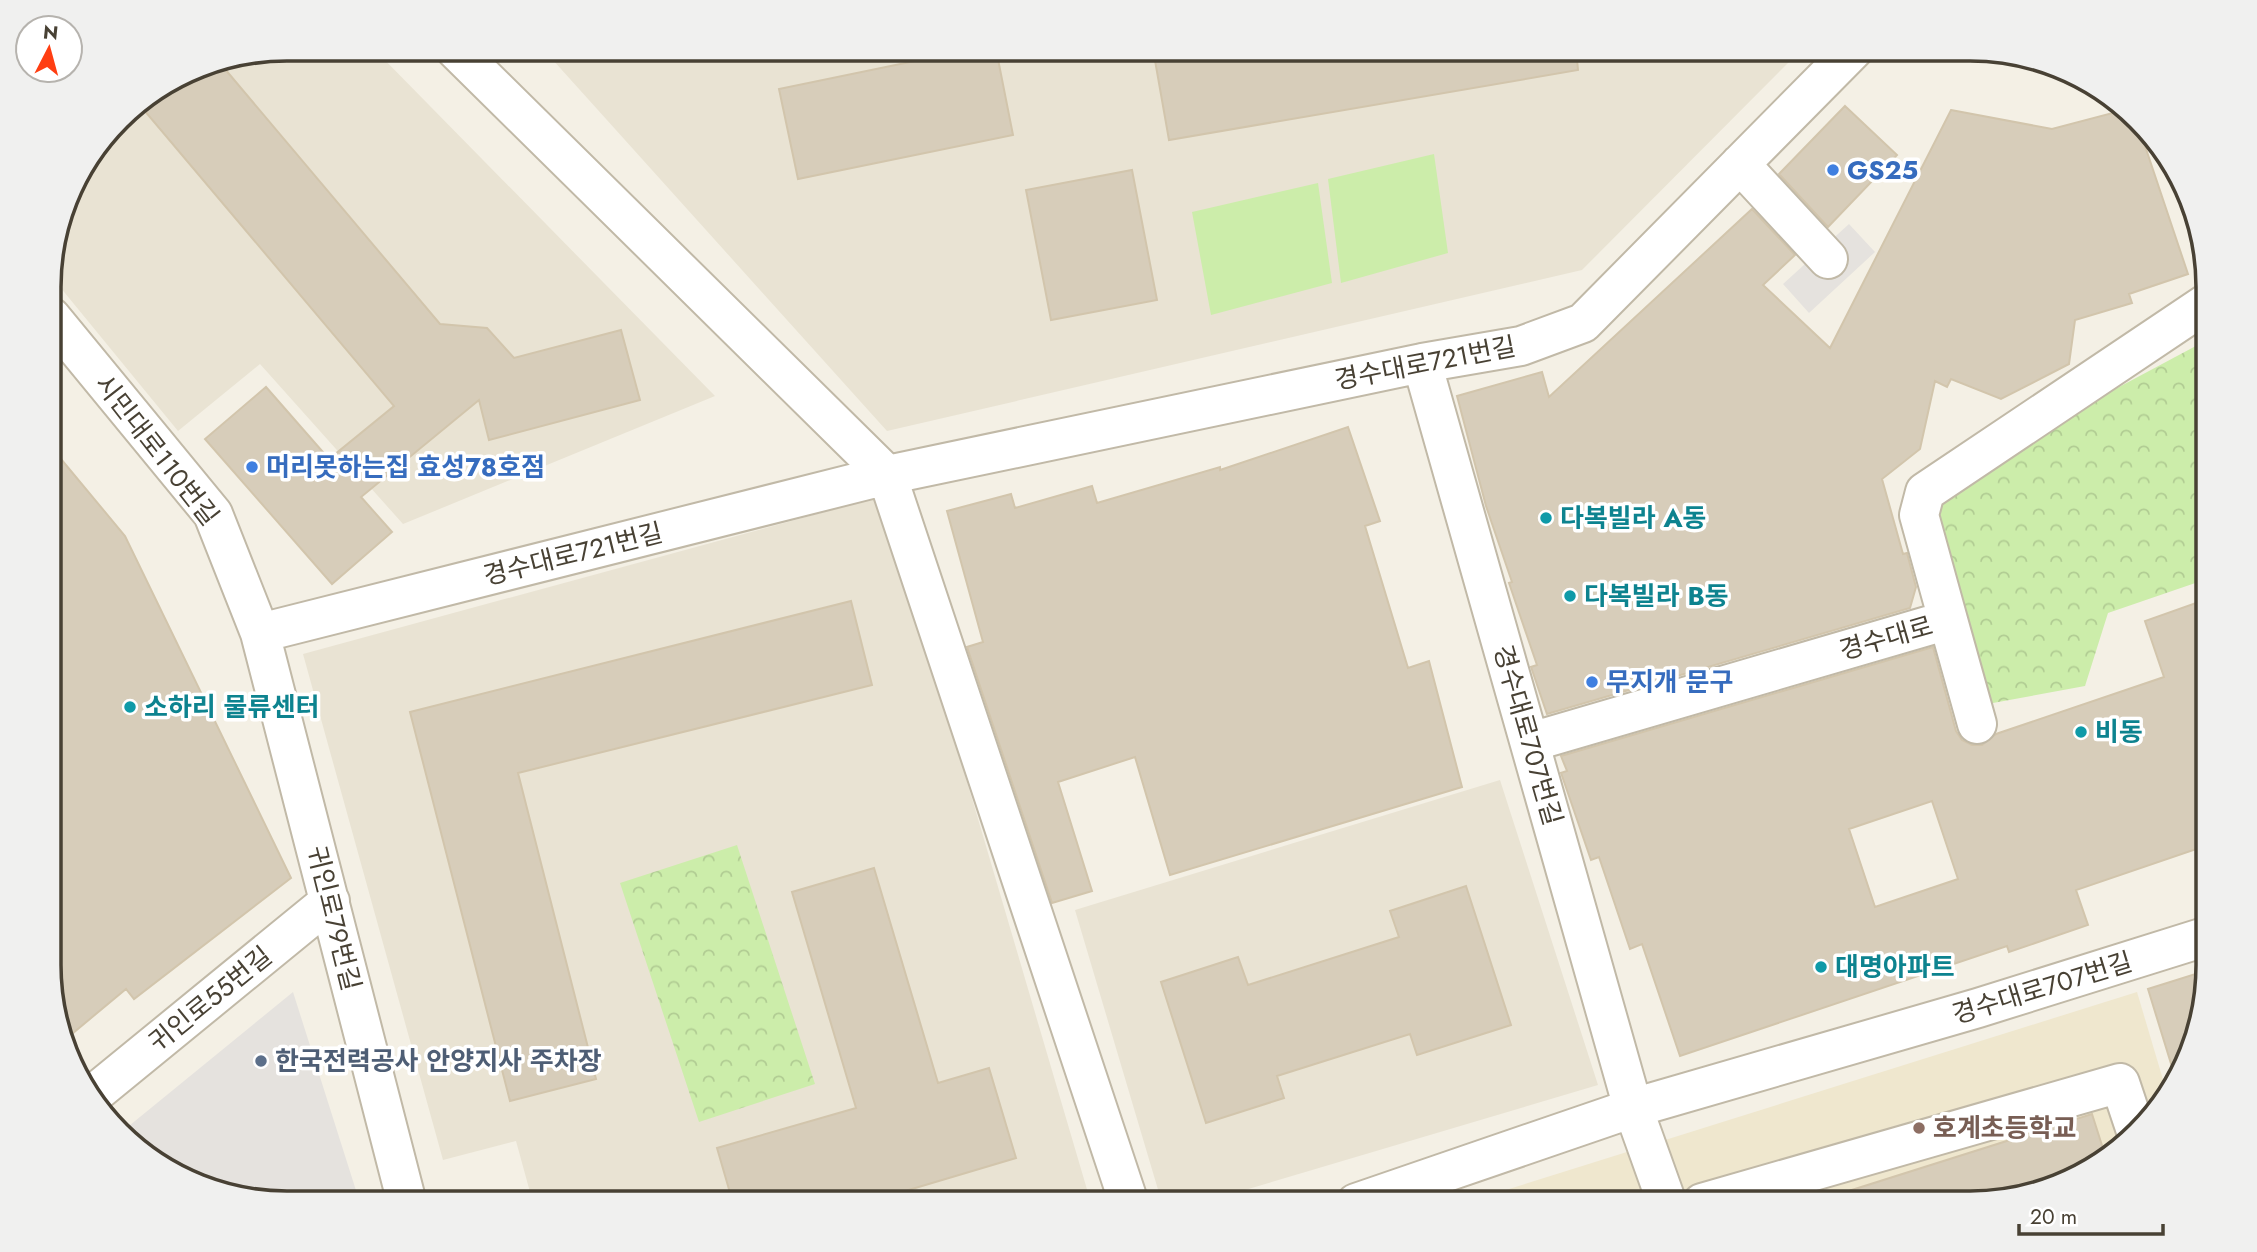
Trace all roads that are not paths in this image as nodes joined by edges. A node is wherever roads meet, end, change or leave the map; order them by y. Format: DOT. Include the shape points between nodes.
graph roads {
  1 [pos="467,61"];
  2 [pos="1842,61"];
  3 [pos="1740,164"];
  4 [pos="1828,259"];
  5 [pos="2195,311"];
  6 [pos="61,329"];
  7 [pos="1422,363"];
  8 [pos="887,475"];
  9 [pos="1948,620"];
  10 [pos="260,633"];
  11 [pos="1977,724"];
  12 [pos="1531,742"];
  13 [pos="330,901"];
  14 [pos="2195,940"];
  15 [pos="99,1090"];
  16 [pos="1633,1108"];
  17 [pos="2133,1121"];
  18 [pos="1394,1190"];
  19 [pos="1662,1190"];
  20 [pos="1747,1190"];
  21 [pos="404,1191"];
  22 [pos="1125,1191"];
  1 -- 8 [label="street"];
  2 -- 3 [label="street, 경수대로721번길"];
  3 -- 4 [label="street"];
  3 -- 7 [label="street, 경수대로721번길" via="1583,323 1521,346"];
  5 -- 9 [label="street, 경수대로" via="1925,492 1919,515"];
  6 -- 10 [label="street, 시민대로110번길" via="213,514"];
  7 -- 8 [label="street, 경수대로721번길"];
  7 -- 12 [label="street, 경수대로707번길"];
  8 -- 10 [label="street, 경수대로721번길"];
  8 -- 22 [label="street"];
  9 -- 11 [label="street"];
  9 -- 12 [label="street, 경수대로"];
  10 -- 13 [label="street, 귀인로79번길"];
  12 -- 16 [label="street, 경수대로707번길"];
  13 -- 15 [label="street, 귀인로55번길"];
  13 -- 21 [label="street, 귀인로79번길"];
  14 -- 16 [label="street, 경수대로707번길"];
  16 -- 18 [label="street, 경수대로707번길"];
  16 -- 19 [label="street"];
  17 -- 20 [label="street" via="2120,1083"];
}
